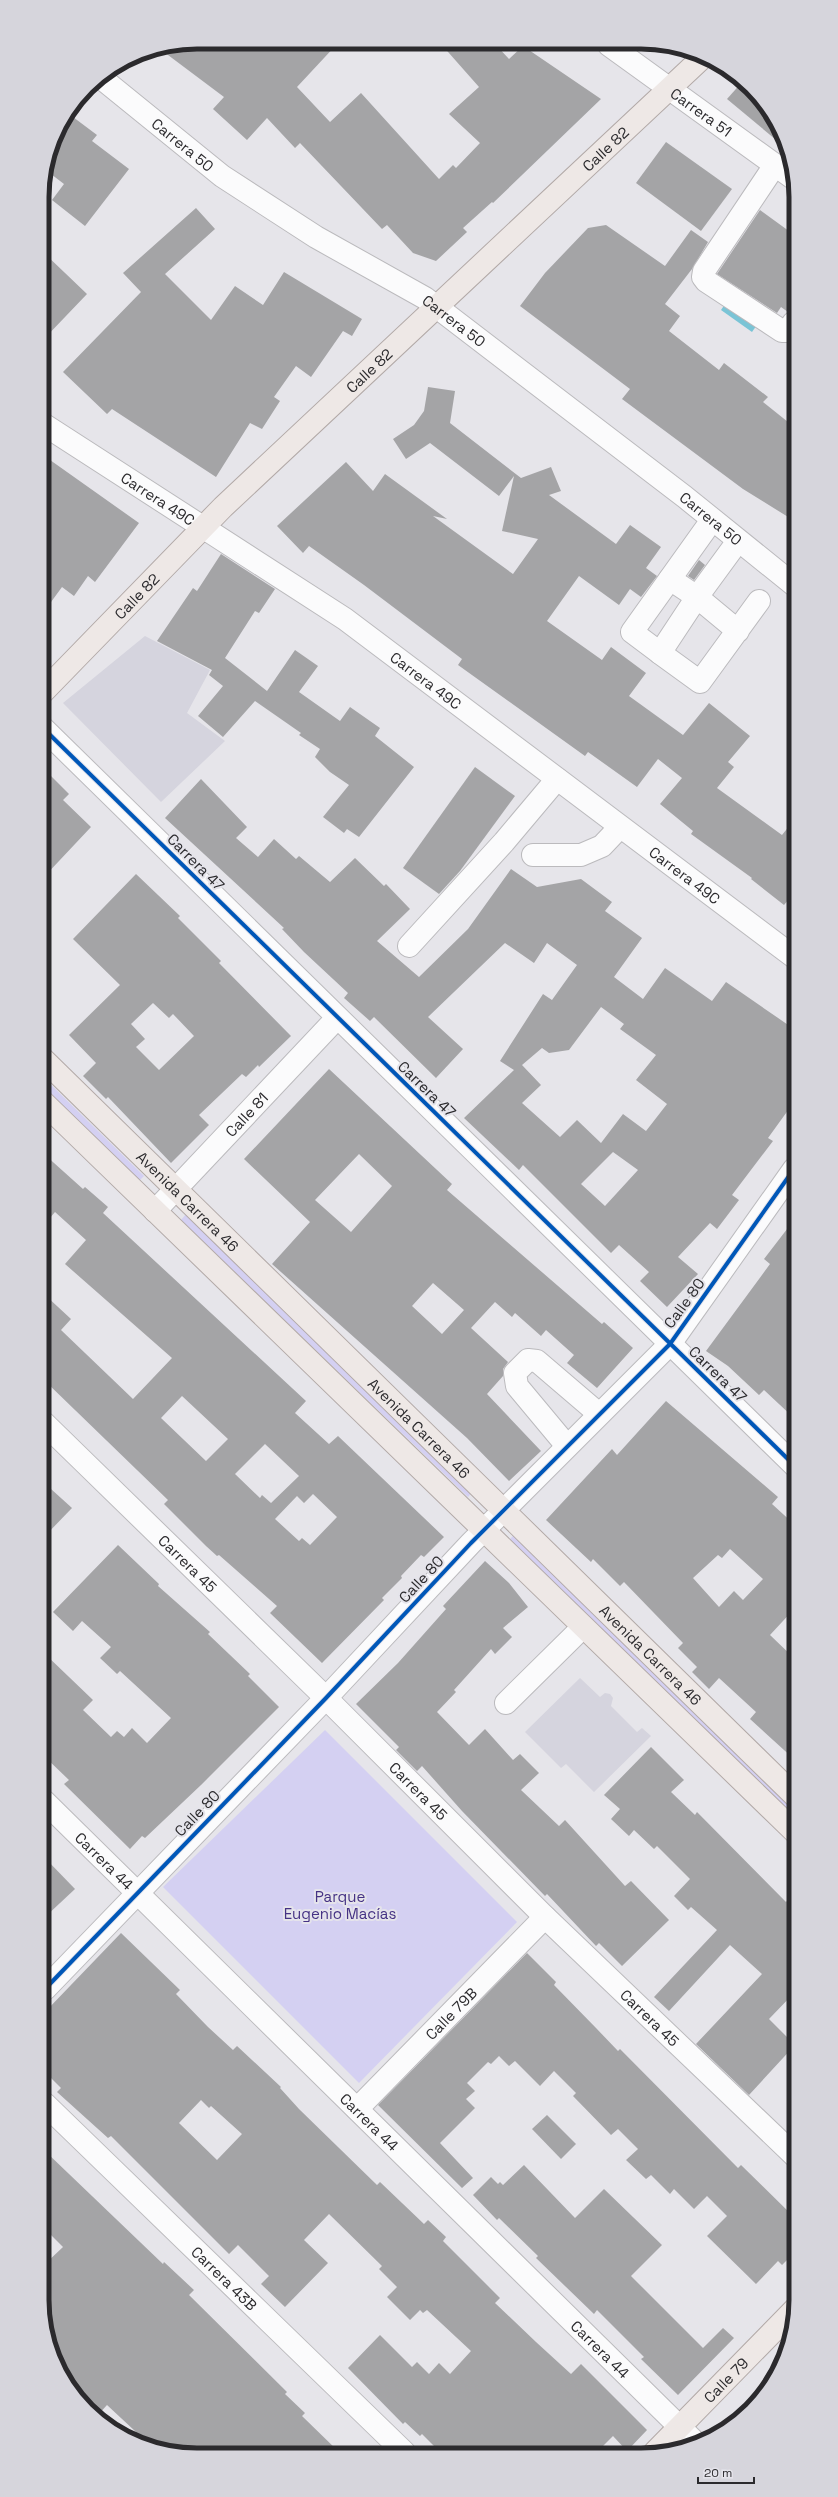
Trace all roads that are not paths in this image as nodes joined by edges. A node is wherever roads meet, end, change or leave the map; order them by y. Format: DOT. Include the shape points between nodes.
graph roads {
  1 [pos="614,49"];
  2 [pos="699,61"];
  3 [pos="105,81"];
  4 [pos="668,89"];
  5 [pos="775,165"];
  6 [pos="787,174"];
  7 [pos="436,307"];
  8 [pos="789,329"];
  9 [pos="49,428"];
  10 [pos="712,520"];
  11 [pos="204,526"];
  12 [pos="738,541"];
  13 [pos="670,579"];
  14 [pos="789,581"];
  15 [pos="697,597"];
  16 [pos="759,601"];
  17 [pos="738,631"];
  18 [pos="660,653"];
  19 [pos="49,686"];
  20 [pos="49,734"];
  21 [pos="557,779"];
  22 [pos="620,827"];
  23 [pos="533,855"];
  24 [pos="409,946"];
  25 [pos="789,953"];
  26 [pos="337,1018"];
  27 [pos="49,1065"];
  28 [pos="49,1107"];
  29 [pos="789,1176"];
  30 [pos="176,1189"];
  31 [pos="155,1211"];
  32 [pos="670,1344"];
  33 [pos="599,1414"];
  34 [pos="49,1427"];
  35 [pos="567,1446"];
  36 [pos="789,1460"];
  37 [pos="503,1510"];
  38 [pos="484,1530"];
  39 [pos="583,1627"];
  40 [pos="326,1698"];
  41 [pos="506,1703"];
  42 [pos="789,1790"];
  43 [pos="49,1806"];
  44 [pos="789,1826"];
  45 [pos="138,1892"];
  46 [pos="545,1917"];
  47 [pos="49,1984"];
  48 [pos="49,2108"];
  49 [pos="357,2109"];
  50 [pos="789,2149"];
  51 [pos="788,2316"];
  52 [pos="680,2427"];
  53 [pos="692,2439"];
  54 [pos="660,2447"];
  55 [pos="400,2448"];
  1 -- 4 [label="street, Carrera 51"];
  2 -- 4 [label="main road, Calle 82"];
  3 -- 7 [label="street, Carrera 50" via="222,176 316,237 425,298"];
  4 -- 5 [label="street, Carrera 51"];
  4 -- 7 [label="main road, Calle 82"];
  5 -- 6 [label="street, Carrera 51"];
  5 -- 8 [label="street" via="702,277 782,331"];
  7 -- 10 [label="street, Carrera 50"];
  7 -- 11 [label="main road, Calle 82"];
  9 -- 11 [label="street, Carrera 49C"];
  10 -- 12 [label="street, Carrera 50"];
  10 -- 13 [label="street"];
  11 -- 19 [label="main road, Calle 82"];
  11 -- 21 [label="street, Carrera 49C" via="345,620"];
  12 -- 14 [label="street, Carrera 50"];
  12 -- 15 [label="street"];
  13 -- 15 [label="street"];
  13 -- 18 [label="street" via="632,632"];
  15 -- 17 [label="street"];
  15 -- 18 [label="street"];
  16 -- 17 [label="street"];
  17 -- 18 [label="street" via="700,682"];
  20 -- 26 [label="street, Carrera 47"];
  21 -- 22 [label="street, Carrera 49C"];
  21 -- 24 [label="street" via="504,842"];
  22 -- 23 [label="street" via="602,846 581,854"];
  22 -- 25 [label="street, Carrera 49C"];
  26 -- 30 [label="street, Calle 81"];
  26 -- 32 [label="street, Carrera 47"];
  27 -- 30 [label="main road, Avenida Carrera 46"];
  28 -- 31 [label="main road, Avenida Carrera 46"];
  29 -- 32 [label="street, Calle 80"];
  30 -- 31 [label="street, Calle 81"];
  30 -- 37 [label="main road, Avenida Carrera 46"];
  31 -- 38 [label="main road, Avenida Carrera 46"];
  32 -- 33 [label="street, Calle 80"];
  32 -- 36 [label="street, Carrera 47"];
  33 -- 35 [label="street, Calle 80"];
  33 -- 35 [label="street" via="537,1361 528,1360 515,1373 517,1386"];
  34 -- 40 [label="street, Carrera 45"];
  35 -- 37 [label="street, Calle 80"];
  37 -- 38 [label="street, Calle 80"];
  37 -- 42 [label="main road, Avenida Carrera 46"];
  38 -- 39 [label="main road, Avenida Carrera 46"];
  38 -- 40 [label="street, Calle 80"];
  39 -- 41 [label="street"];
  39 -- 44 [label="main road, Avenida Carrera 46"];
  40 -- 45 [label="street, Calle 80"];
  40 -- 46 [label="street, Carrera 45"];
  43 -- 45 [label="street, Carrera 44"];
  45 -- 47 [label="street, Calle 80"];
  45 -- 49 [label="street, Carrera 44"];
  46 -- 49 [label="street, Calle 79B"];
  46 -- 50 [label="street, Carrera 45"];
  48 -- 55 [label="street, Carrera 43B"];
  49 -- 52 [label="street, Carrera 44"];
  51 -- 52 [label="main road, Calle 79"];
  52 -- 53 [label="street, Carrera 44"];
  52 -- 54 [label="main road, Calle 79"];
}
